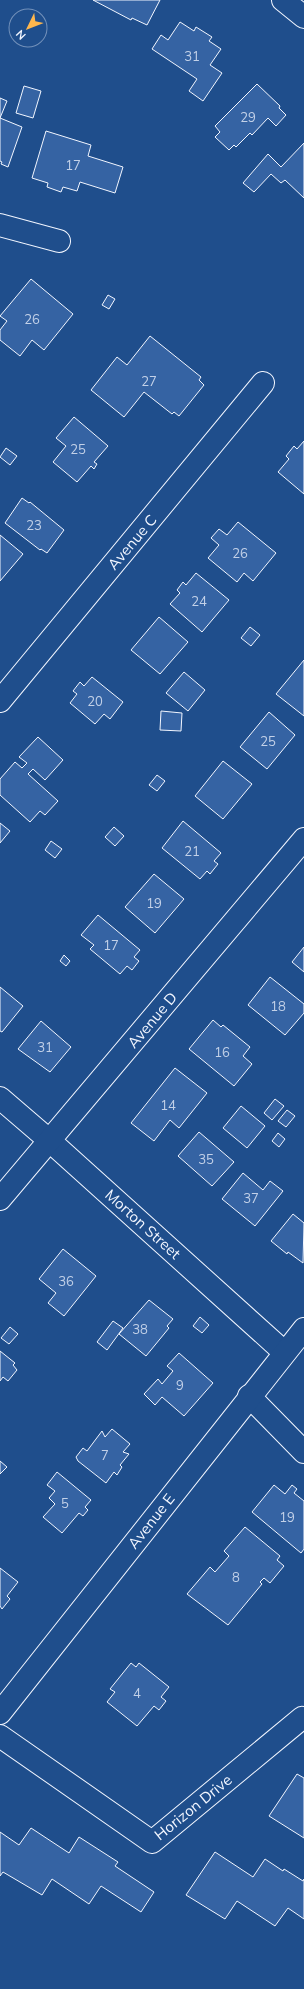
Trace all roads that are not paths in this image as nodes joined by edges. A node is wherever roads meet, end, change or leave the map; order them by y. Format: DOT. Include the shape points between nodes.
graph roads {
  1 [pos="284,0"];
  2 [pos="304,17"];
  3 [pos="0,225"];
  4 [pos="59,241"];
  5 [pos="264,383"];
  6 [pos="0,701"];
  7 [pos="304,840"];
  8 [pos="0,1098"];
  9 [pos="50,1141"];
  10 [pos="0,1199"];
  11 [pos="304,1329"];
  12 [pos="284,1352"];
  13 [pos="249,1396"];
  14 [pos="304,1452"];
  15 [pos="0,1713"];
  16 [pos="304,1719"];
  17 [pos="0,1736"];
  1 -- 2 [label="street"];
  3 -- 4 [label="street"];
  5 -- 6 [label="street, Avenue C"];
  7 -- 9 [label="street, Avenue D"];
  8 -- 9 [label="street, Morton Street"];
  9 -- 10 [label="street, Avenue D"];
  9 -- 12 [label="street, Morton Street"];
  11 -- 12 [label="street, Avenue E"];
  12 -- 13 [label="street, Avenue E"];
  13 -- 14 [label="street"];
  13 -- 15 [label="street, Avenue E"];
  16 -- 17 [label="street, Horizon Drive" via="302,1718 152,1842"];
}
